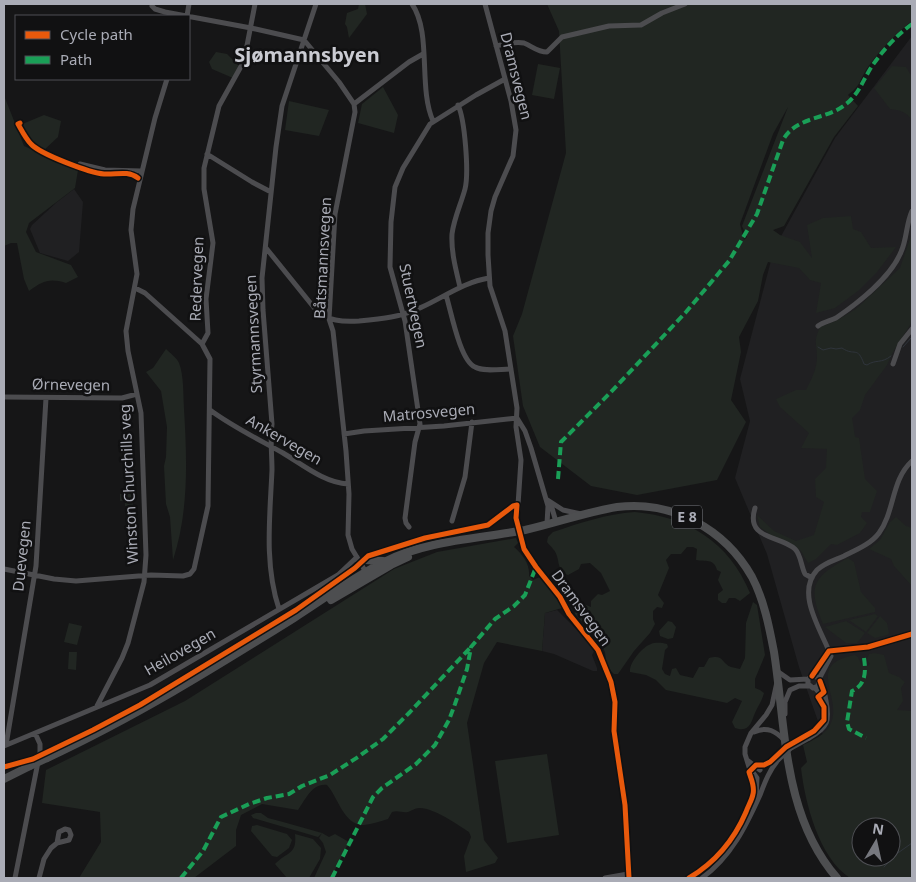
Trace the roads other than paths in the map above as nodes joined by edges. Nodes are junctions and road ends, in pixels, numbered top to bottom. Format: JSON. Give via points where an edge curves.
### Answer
{"nodes":[{"id":1,"x":255,"y":4,"type":"edge"},
{"id":2,"x":316,"y":4,"type":"edge"},
{"id":3,"x":412,"y":4,"type":"edge"},
{"id":4,"x":485,"y":4,"type":"edge"},
{"id":5,"x":685,"y":4,"type":"edge"},
{"id":6,"x":152,"y":6,"type":"dead end"},
{"id":7,"x":182,"y":15,"type":"edge"},
{"id":8,"x":190,"y":17,"type":"edge"},
{"id":9,"x":251,"y":28,"type":"junction"},
{"id":10,"x":304,"y":40,"type":"junction"},
{"id":11,"x":496,"y":46,"type":"junction"},
{"id":12,"x":423,"y":54,"type":"junction"},
{"id":13,"x":167,"y":80,"type":"edge"},
{"id":14,"x":505,"y":80,"type":"junction"},
{"id":15,"x":354,"y":104,"type":"junction"},
{"id":16,"x":458,"y":106,"type":"junction"},
{"id":17,"x":433,"y":121,"type":"junction"},
{"id":18,"x":207,"y":154,"type":"junction"},
{"id":19,"x":80,"y":164,"type":"dead end"},
{"id":20,"x":142,"y":171,"type":"junction"},
{"id":21,"x":272,"y":192,"type":"junction"},
{"id":22,"x":912,"y":211,"type":"edge"},
{"id":23,"x":266,"y":247,"type":"junction"},
{"id":24,"x":489,"y":278,"type":"junction"},
{"id":25,"x":460,"y":287,"type":"junction"},
{"id":26,"x":135,"y":288,"type":"junction"},
{"id":27,"x":446,"y":295,"type":"junction"},
{"id":28,"x":404,"y":315,"type":"junction"},
{"id":29,"x":329,"y":319,"type":"junction"},
{"id":30,"x":818,"y":326,"type":"dead end"},
{"id":31,"x":912,"y":329,"type":"edge"},
{"id":32,"x":202,"y":344,"type":"junction"},
{"id":33,"x":893,"y":364,"type":"dead end"},
{"id":34,"x":511,"y":370,"type":"junction"},
{"id":35,"x":137,"y":394,"type":"junction"},
{"id":36,"x":4,"y":397,"type":"edge"},
{"id":37,"x":46,"y":398,"type":"junction"},
{"id":38,"x":210,"y":410,"type":"junction"},
{"id":39,"x":517,"y":418,"type":"junction"},
{"id":40,"x":472,"y":422,"type":"junction"},
{"id":41,"x":419,"y":427,"type":"junction"},
{"id":42,"x":344,"y":434,"type":"junction"},
{"id":43,"x":272,"y":447,"type":"junction"},
{"id":44,"x":912,"y":461,"type":"edge"},
{"id":45,"x":348,"y":484,"type":"junction"},
{"id":46,"x":546,"y":499,"type":"junction"},
{"id":47,"x":548,"y":506,"type":"junction"},
{"id":48,"x":755,"y":508,"type":"dead end"},
{"id":49,"x":584,"y":515,"type":"junction"},
{"id":50,"x":452,"y":521,"type":"dead end"},
{"id":51,"x":556,"y":522,"type":"junction"},
{"id":52,"x":547,"y":524,"type":"junction"},
{"id":53,"x":409,"y":527,"type":"dead end"},
{"id":54,"x":437,"y":545,"type":"junction"},
{"id":55,"x":361,"y":558,"type":"junction"},
{"id":56,"x":385,"y":561,"type":"junction"},
{"id":57,"x":4,"y":569,"type":"edge"},
{"id":58,"x":368,"y":573,"type":"junction"},
{"id":59,"x":34,"y":575,"type":"junction"},
{"id":60,"x":145,"y":576,"type":"junction"},
{"id":61,"x":812,"y":578,"type":"junction"},
{"id":62,"x":279,"y":609,"type":"junction"},
{"id":63,"x":912,"y":634,"type":"edge"},
{"id":64,"x":829,"y":651,"type":"junction"},
{"id":65,"x":777,"y":674,"type":"junction"},
{"id":66,"x":810,"y":677,"type":"junction"},
{"id":67,"x":820,"y":680,"type":"junction"},
{"id":68,"x":809,"y":686,"type":"junction"},
{"id":69,"x":815,"y":688,"type":"junction"},
{"id":70,"x":826,"y":702,"type":"junction"},
{"id":71,"x":97,"y":706,"type":"junction"},
{"id":72,"x":784,"y":725,"type":"junction"},
{"id":73,"x":35,"y":732,"type":"junction"},
{"id":74,"x":751,"y":733,"type":"junction"},
{"id":75,"x":786,"y":742,"type":"junction"},
{"id":76,"x":5,"y":746,"type":"edge"},
{"id":77,"x":747,"y":760,"type":"junction"},
{"id":78,"x":777,"y":762,"type":"junction"},
{"id":79,"x":761,"y":770,"type":"junction"},
{"id":80,"x":756,"y":778,"type":"junction"},
{"id":81,"x":766,"y":778,"type":"junction"},
{"id":82,"x":4,"y":779,"type":"edge"},
{"id":83,"x":756,"y":802,"type":"junction"},
{"id":84,"x":57,"y":843,"type":"dead end"},
{"id":85,"x":629,"y":876,"type":"edge"},
{"id":86,"x":15,"y":878,"type":"edge"},
{"id":87,"x":39,"y":878,"type":"edge"},
{"id":88,"x":605,"y":878,"type":"edge"},
{"id":89,"x":702,"y":878,"type":"edge"},
{"id":90,"x":838,"y":878,"type":"edge"}],
"edges":[{"from":1,"to":9,"type":"street","name":"Redervegen"},
{"from":2,"to":10,"type":"street","name":"Styrmannsvegen"},
{"from":3,"to":12,"type":"street","via":[[420,24]]},
{"from":4,"to":11,"type":"street","name":"Dramsvegen"},
{"from":5,"to":11,"type":"street","via":[[641,25],[609,26],[562,37],[546,52],[514,42]]},
{"from":6,"to":7,"type":"street"},
{"from":8,"to":9,"type":"street"},
{"from":9,"to":10,"type":"street"},
{"from":9,"to":18,"type":"street","name":"Redervegen","via":[[244,61],[220,106]]},
{"from":10,"to":15,"type":"street"},
{"from":10,"to":21,"type":"street","name":"Styrmannsvegen","via":[[280,115]]},
{"from":11,"to":14,"type":"street","name":"Dramsvegen"},
{"from":12,"to":15,"type":"street"},
{"from":12,"to":17,"type":"street","via":[[428,105]]},
{"from":13,"to":20,"type":"street","name":"Winston Churchills veg"},
{"from":14,"to":16,"type":"street","name":"Stuertvegen"},
{"from":14,"to":24,"type":"street","name":"Dramsvegen","via":[[515,116],[516,137],[513,156],[495,197],[490,218]]},
{"from":15,"to":29,"type":"street","name":"Båtsmannsvegen","via":[[336,214]]},
{"from":16,"to":17,"type":"street","name":"Stuertvegen"},
{"from":16,"to":25,"type":"street","via":[[464,129],[466,178],[452,243]]},
{"from":17,"to":28,"type":"street","name":"Stuertvegen","via":[[402,168],[394,194],[390,267]]},
{"from":18,"to":21,"type":"street"},
{"from":18,"to":32,"type":"street","name":"Redervegen","via":[[204,182],[213,243],[206,299],[208,333]]},
{"from":19,"to":20,"type":"street","via":[[105,170]]},
{"from":20,"to":26,"type":"street","name":"Winston Churchills veg","via":[[131,224]]},
{"from":21,"to":23,"type":"street","name":"Styrmannsvegen"},
{"from":22,"to":30,"type":"street","via":[[902,249],[892,269],[845,311]]},
{"from":23,"to":29,"type":"street","via":[[311,305]]},
{"from":23,"to":43,"type":"street","name":"Styrmannsvegen","via":[[262,294]]},
{"from":24,"to":25,"type":"street"},
{"from":24,"to":34,"type":"street","name":"Dramsvegen","via":[[505,331]]},
{"from":25,"to":27,"type":"street"},
{"from":26,"to":32,"type":"street","via":[[145,293]]},
{"from":26,"to":35,"type":"street","name":"Winston Churchills veg","via":[[126,338]]},
{"from":27,"to":28,"type":"street"},
{"from":27,"to":34,"type":"street","via":[[460,347],[470,364],[478,368]]},
{"from":28,"to":29,"type":"street","via":[[350,321]]},
{"from":28,"to":41,"type":"street","name":"Stuertvegen"},
{"from":29,"to":42,"type":"street","name":"Båtsmannsvegen"},
{"from":31,"to":33,"type":"street","via":[[900,344]]},
{"from":32,"to":38,"type":"street","name":"Redervegen","via":[[211,365]]},
{"from":34,"to":39,"type":"street","name":"Dramsvegen"},
{"from":35,"to":37,"type":"street","name":"Ørnevegen","via":[[122,398]]},
{"from":35,"to":60,"type":"street","name":"Winston Churchills veg","via":[[141,419]]},
{"from":36,"to":37,"type":"street","name":"Ørnevegen"},
{"from":37,"to":59,"type":"street","name":"Duevegen"},
{"from":38,"to":43,"type":"street","name":"Ankervegen"},
{"from":38,"to":60,"type":"street","name":"Redervegen","via":[[208,506],[194,569],[182,576]]},
{"from":39,"to":40,"type":"street","name":"Matrosvegen"},
{"from":39,"to":46,"type":"street","name":"Dramsvegen","via":[[531,448]]},
{"from":39,"to":85,"type":"street","name":"Dramsvegen","bridge":true,"via":[[521,460],[517,520],[524,549],[598,650],[607,669],[626,805]]},
{"from":40,"to":41,"type":"street","name":"Matrosvegen"},
{"from":40,"to":50,"type":"street","via":[[465,477]]},
{"from":41,"to":42,"type":"street","name":"Matrosvegen"},
{"from":41,"to":53,"type":"street","name":"Stuertvegen","via":[[405,518]]},
{"from":42,"to":45,"type":"street","name":"Båtsmannsvegen"},
{"from":43,"to":45,"type":"street","name":"Ankervegen","via":[[330,480]]},
{"from":43,"to":62,"type":"street","name":"Styrmannsvegen","via":[[268,531]]},
{"from":44,"to":61,"type":"street","via":[[899,478],[886,521],[877,535],[860,548],[821,567]]},
{"from":45,"to":55,"type":"street","name":"Båtsmannsvegen","via":[[348,535],[352,549]]},
{"from":46,"to":47,"type":"street","name":"Dramsvegen"},
{"from":46,"to":49,"type":"street","via":[[563,510]]},
{"from":47,"to":51,"type":"street","name":"Dramsvegen","via":[[552,508]]},
{"from":47,"to":52,"type":"street","name":"Dramsvegen"},
{"from":48,"to":61,"type":"street","via":[[754,519],[759,531],[793,547],[805,574]]},
{"from":49,"to":51,"type":"highway","number":"E 8"},
{"from":49,"to":65,"type":"highway","number":"E 8","via":[[615,508],[646,507],[676,512],[714,532],[744,563],[759,590]]},
{"from":51,"to":52,"type":"highway","number":"E 8"},
{"from":52,"to":54,"type":"highway","number":"E 8"},
{"from":54,"to":56,"type":"highway","number":"E 8"},
{"from":54,"to":58,"type":"highway","number":"E 8"},
{"from":55,"to":56,"type":"highway","number":"E 8"},
{"from":55,"to":58,"type":"street","name":"Båtsmannsvegen"},
{"from":55,"to":62,"type":"street","name":"Heilovegen"},
{"from":56,"to":58,"type":"highway","number":"E 8"},
{"from":57,"to":59,"type":"street","name":"Redervegen"},
{"from":58,"to":82,"type":"highway","number":"E 8","bridge":true,"via":[[145,708]]},
{"from":59,"to":60,"type":"street","name":"Redervegen","via":[[76,581]]},
{"from":59,"to":76,"type":"street","name":"Duevegen"},
{"from":60,"to":71,"type":"street","name":"Winston Churchills veg","via":[[125,651]]},
{"from":61,"to":64,"type":"street","via":[[808,600]]},
{"from":62,"to":71,"type":"street","name":"Heilovegen","via":[[158,680]]},
{"from":63,"to":64,"type":"street","via":[[868,647]]},
{"from":64,"to":66,"type":"street"},
{"from":64,"to":67,"type":"street","via":[[830,658]]},
{"from":65,"to":66,"type":"street","via":[[790,680]]},
{"from":65,"to":72,"type":"highway","number":"E 8"},
{"from":65,"to":74,"type":"street","via":[[772,705]]},
{"from":66,"to":67,"type":"street"},
{"from":66,"to":68,"type":"street"},
{"from":67,"to":69,"type":"street"},
{"from":67,"to":70,"type":"street"},
{"from":68,"to":69,"type":"street"},
{"from":68,"to":72,"type":"street","via":[[797,686],[788,692]]},
{"from":69,"to":70,"type":"street"},
{"from":70,"to":78,"type":"street","bridge":true,"via":[[829,713],[824,728],[791,748]]},
{"from":71,"to":73,"type":"street","name":"Heilovegen"},
{"from":72,"to":75,"type":"highway","number":"E 8"},
{"from":73,"to":76,"type":"street","name":"Heilovegen"},
{"from":73,"to":86,"type":"street","via":[[40,752]]},
{"from":74,"to":75,"type":"street","via":[[770,729]]},
{"from":74,"to":77,"type":"street","via":[[745,747]]},
{"from":75,"to":90,"type":"highway","number":"E 8","via":[[796,800],[804,825],[816,849]]},
{"from":77,"to":79,"type":"street"},
{"from":77,"to":80,"type":"street"},
{"from":78,"to":79,"type":"street"},
{"from":78,"to":81,"type":"street"},
{"from":79,"to":80,"type":"street"},
{"from":79,"to":81,"type":"street","via":[[766,773]]},
{"from":80,"to":81,"type":"street","via":[[762,781]]},
{"from":80,"to":83,"type":"street"},
{"from":81,"to":83,"type":"street"},
{"from":83,"to":89,"type":"street","via":[[735,844]]},
{"from":84,"to":87,"type":"street","via":[[44,858]]},
{"from":85,"to":88,"type":"street"}]}
